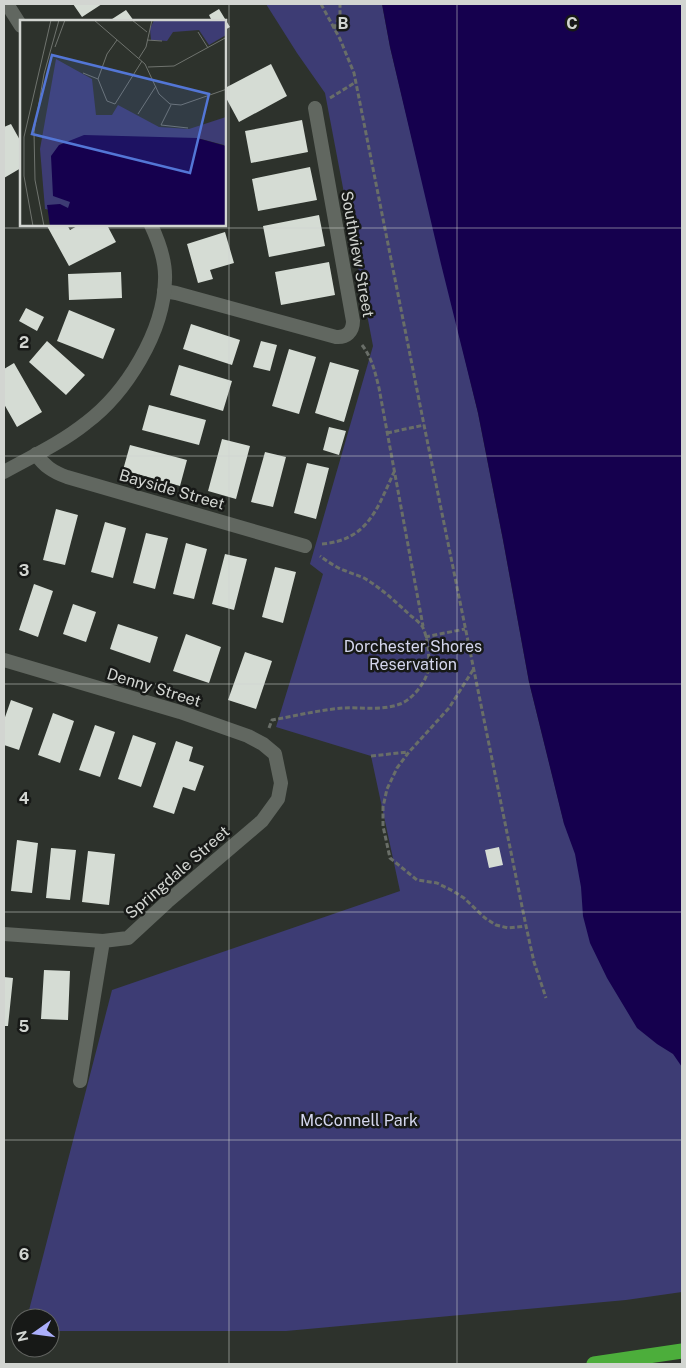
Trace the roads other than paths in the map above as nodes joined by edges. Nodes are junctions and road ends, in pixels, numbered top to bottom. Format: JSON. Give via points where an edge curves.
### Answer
{"nodes":[{"id":1,"x":6,"y":4,"type":"edge"},
{"id":2,"x":20,"y":25,"type":"edge"},
{"id":3,"x":315,"y":108,"type":"road end"},
{"id":4,"x":151,"y":226,"type":"edge"},
{"id":5,"x":164,"y":292,"type":"junction"},
{"id":6,"x":36,"y":454,"type":"junction"},
{"id":7,"x":4,"y":472,"type":"edge"},
{"id":8,"x":304,"y":546,"type":"road end"},
{"id":9,"x":4,"y":660,"type":"edge"},
{"id":10,"x":278,"y":768,"type":"joint"},
{"id":11,"x":4,"y":934,"type":"edge"},
{"id":12,"x":103,"y":940,"type":"junction"},
{"id":13,"x":80,"y":1081,"type":"dead end"},
{"id":14,"x":682,"y":1351,"type":"edge"},
{"id":15,"x":594,"y":1364,"type":"edge"}],
"edges":[{"from":1,"to":2,"type":"street"},
{"from":3,"to":5,"type":"street","name":"Southview Street","via":[[353,321],[350,333],[336,337]]},
{"from":4,"to":5,"type":"street","via":[[163,261]]},
{"from":5,"to":6,"type":"street","via":[[158,318],[142,355],[112,399],[73,433]]},
{"from":6,"to":7,"type":"street"},
{"from":6,"to":8,"type":"street","name":"Bayside Street","via":[[49,469],[66,477]]},
{"from":9,"to":10,"type":"street","name":"Denny Street","via":[[248,736],[275,754]]},
{"from":10,"to":12,"type":"street","name":"Springdale Street","via":[[281,783],[278,799],[262,821],[128,938]]},
{"from":11,"to":12,"type":"street","name":"Springdale Street"},
{"from":12,"to":13,"type":"street"},
{"from":14,"to":15,"type":"highway"}]}
